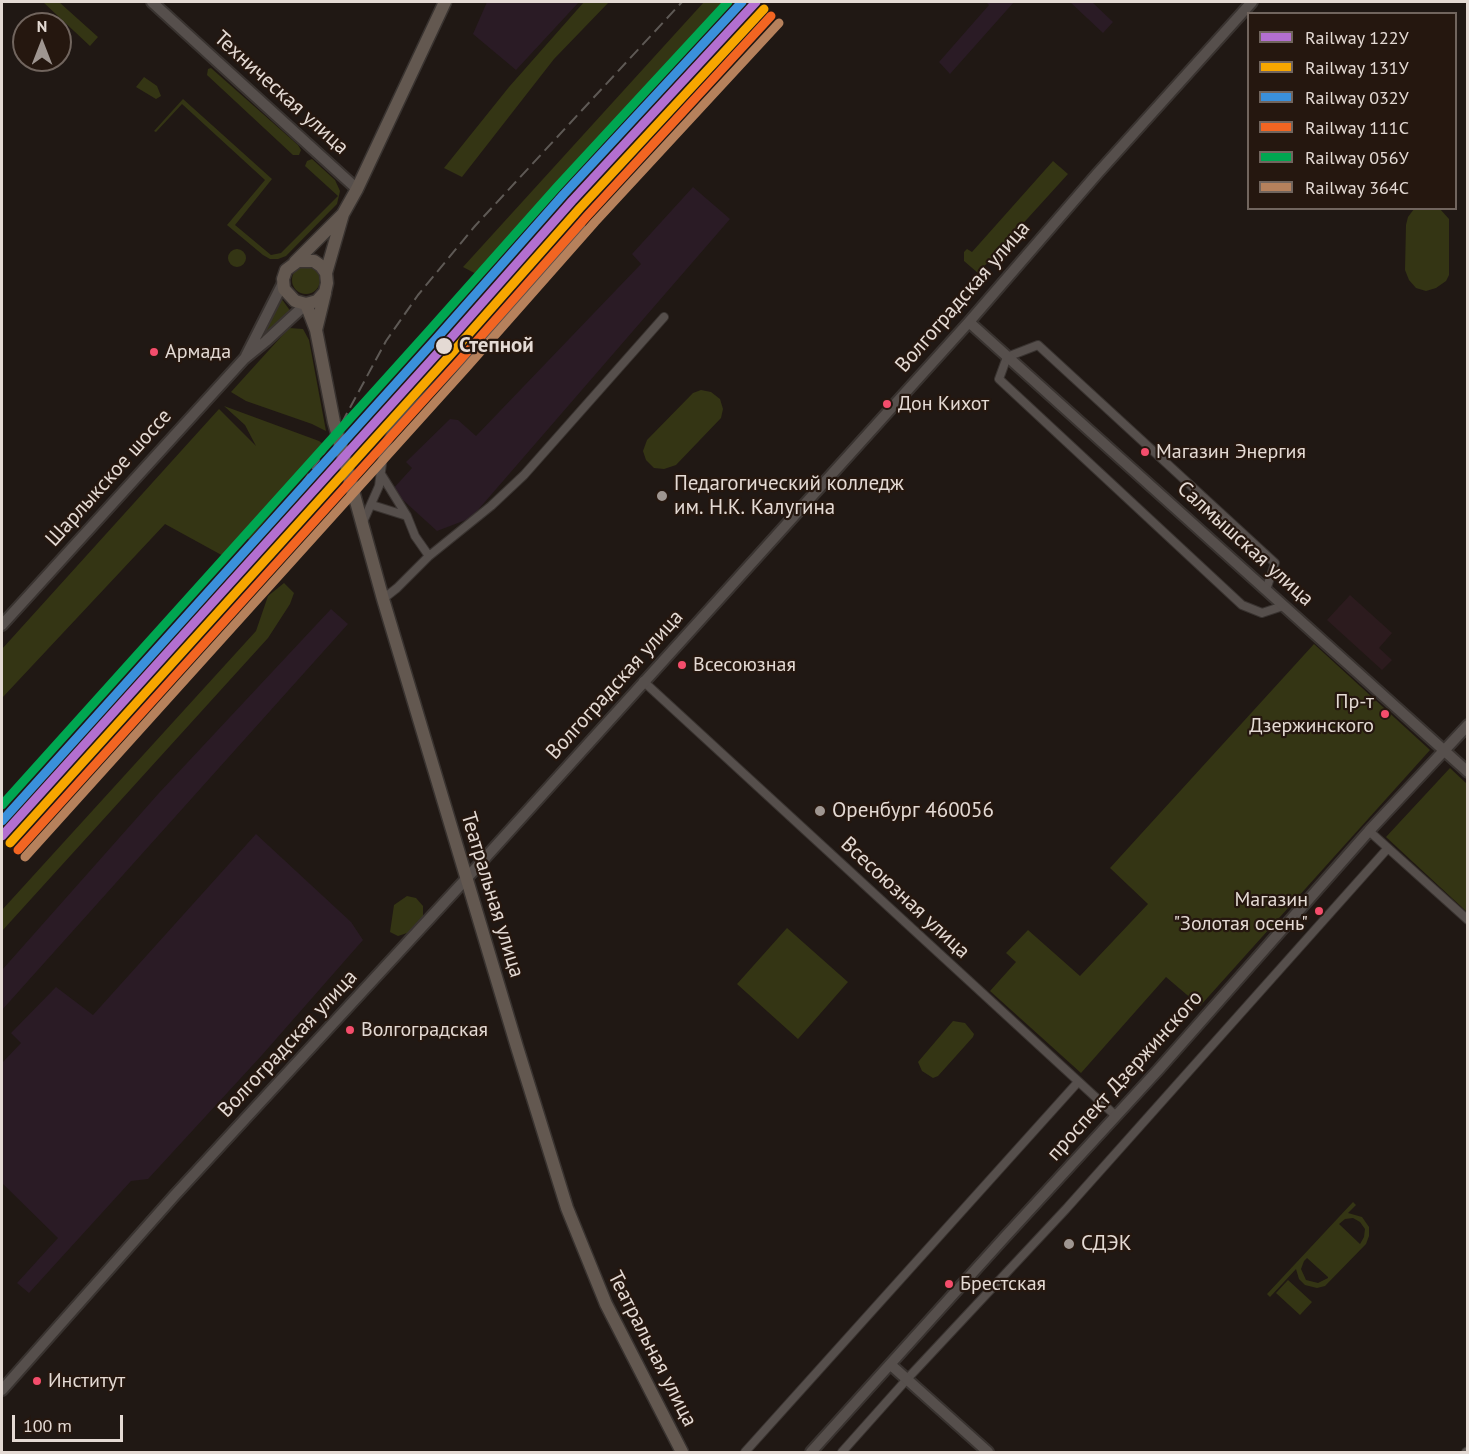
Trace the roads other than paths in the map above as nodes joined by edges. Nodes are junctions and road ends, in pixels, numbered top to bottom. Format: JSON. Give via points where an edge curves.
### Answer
{"nodes":[{"id":1,"x":152,"y":2,"type":"edge"},
{"id":2,"x":445,"y":2,"type":"edge"},
{"id":3,"x":1252,"y":2,"type":"edge"},
{"id":4,"x":357,"y":189,"type":"junction"},
{"id":5,"x":343,"y":214,"type":"junction"},
{"id":6,"x":581,"y":227,"type":"dead end"},
{"id":7,"x":294,"y":262,"type":"junction"},
{"id":8,"x":326,"y":273,"type":"junction"},
{"id":9,"x":283,"y":283,"type":"junction"},
{"id":10,"x":325,"y":292,"type":"junction"},
{"id":11,"x":306,"y":304,"type":"junction"},
{"id":12,"x":664,"y":317,"type":"dead end"},
{"id":13,"x":969,"y":322,"type":"junction"},
{"id":14,"x":316,"y":330,"type":"junction"},
{"id":15,"x":1007,"y":357,"type":"junction"},
{"id":16,"x":244,"y":358,"type":"junction"},
{"id":17,"x":381,"y":474,"type":"junction"},
{"id":18,"x":372,"y":505,"type":"junction"},
{"id":19,"x":407,"y":516,"type":"junction"},
{"id":20,"x":363,"y":522,"type":"junction"},
{"id":21,"x":429,"y":556,"type":"junction"},
{"id":22,"x":1266,"y":590,"type":"junction"},
{"id":23,"x":383,"y":599,"type":"junction"},
{"id":24,"x":1283,"y":606,"type":"junction"},
{"id":25,"x":2,"y":625,"type":"edge"},
{"id":26,"x":643,"y":681,"type":"junction"},
{"id":27,"x":1467,"y":725,"type":"edge"},
{"id":28,"x":1443,"y":751,"type":"junction"},
{"id":29,"x":1467,"y":772,"type":"edge"},
{"id":30,"x":1369,"y":831,"type":"junction"},
{"id":31,"x":1388,"y":848,"type":"junction"},
{"id":32,"x":466,"y":879,"type":"junction"},
{"id":33,"x":1467,"y":920,"type":"edge"},
{"id":34,"x":1078,"y":1082,"type":"junction"},
{"id":35,"x":1116,"y":1116,"type":"junction"},
{"id":36,"x":891,"y":1365,"type":"junction"},
{"id":37,"x":908,"y":1378,"type":"junction"},
{"id":38,"x":2,"y":1390,"type":"edge"},
{"id":39,"x":682,"y":1452,"type":"edge"},
{"id":40,"x":745,"y":1452,"type":"edge"},
{"id":41,"x":811,"y":1452,"type":"edge"},
{"id":42,"x":842,"y":1452,"type":"edge"},
{"id":43,"x":988,"y":1452,"type":"edge"}],
"edges":[{"from":1,"to":4,"type":"main road","name":"Техническая улица"},
{"from":2,"to":4,"type":"main road"},
{"from":3,"to":13,"type":"main road","name":"Волгоградская улица"},
{"from":4,"to":5,"type":"main road"},
{"from":5,"to":7,"type":"main road"},
{"from":5,"to":8,"type":"main road"},
{"from":6,"to":17,"type":"street","via":[[486,336],[393,429],[384,449]]},
{"from":7,"to":8,"type":"main road","via":[[314,261]]},
{"from":7,"to":9,"type":"main road","via":[[286,270]]},
{"from":8,"to":10,"type":"main road"},
{"from":9,"to":11,"type":"main road","via":[[290,298]]},
{"from":9,"to":16,"type":"main road","name":"Шарлыкское шоссе"},
{"from":10,"to":11,"type":"main road","via":[[317,301]]},
{"from":10,"to":14,"type":"main road","name":"Театральная улица"},
{"from":11,"to":14,"type":"main road","name":"Театральная улица"},
{"from":11,"to":16,"type":"main road","name":"Шарлыкское шоссе"},
{"from":12,"to":21,"type":"street","via":[[524,475]]},
{"from":13,"to":15,"type":"main road","name":"Салмышская улица"},
{"from":13,"to":26,"type":"main road","name":"Волгоградская улица"},
{"from":14,"to":20,"type":"main road","name":"Театральная улица","via":[[334,422]]},
{"from":15,"to":22,"type":"main road","name":"Салмышская улица"},
{"from":15,"to":22,"type":"street","via":[[1038,345],[1275,562]]},
{"from":15,"to":24,"type":"street","via":[[999,379],[1242,605],[1262,613]]},
{"from":16,"to":25,"type":"main road","name":"Шарлыкское шоссе"},
{"from":17,"to":18,"type":"street"},
{"from":17,"to":19,"type":"street"},
{"from":18,"to":19,"type":"street"},
{"from":18,"to":20,"type":"street"},
{"from":19,"to":21,"type":"street"},
{"from":20,"to":23,"type":"main road","name":"Театральная улица"},
{"from":21,"to":23,"type":"street"},
{"from":22,"to":24,"type":"main road","name":"Салмышская улица"},
{"from":23,"to":32,"type":"main road","name":"Театральная улица"},
{"from":24,"to":28,"type":"main road","name":"Салмышская улица"},
{"from":26,"to":32,"type":"main road","name":"Волгоградская улица"},
{"from":26,"to":34,"type":"street","name":"Всесоюзная улица"},
{"from":27,"to":28,"type":"main road","name":"проспект Дзержинского"},
{"from":28,"to":29,"type":"main road","name":"Салмышская улица"},
{"from":28,"to":30,"type":"main road","name":"проспект Дзержинского"},
{"from":30,"to":31,"type":"street"},
{"from":30,"to":35,"type":"main road","name":"проспект Дзержинского"},
{"from":31,"to":33,"type":"street"},
{"from":31,"to":37,"type":"street","via":[[1058,1217]]},
{"from":32,"to":38,"type":"main road","name":"Волгоградская улица"},
{"from":32,"to":39,"type":"main road","name":"Театральная улица","via":[[585,1256]]},
{"from":34,"to":35,"type":"street","name":"Всесоюзная улица"},
{"from":34,"to":40,"type":"street"},
{"from":35,"to":36,"type":"main road","name":"проспект Дзержинского"},
{"from":36,"to":37,"type":"main road"},
{"from":36,"to":41,"type":"main road","name":"проспект Дзержинского"},
{"from":37,"to":42,"type":"street"},
{"from":37,"to":43,"type":"main road"}]}
